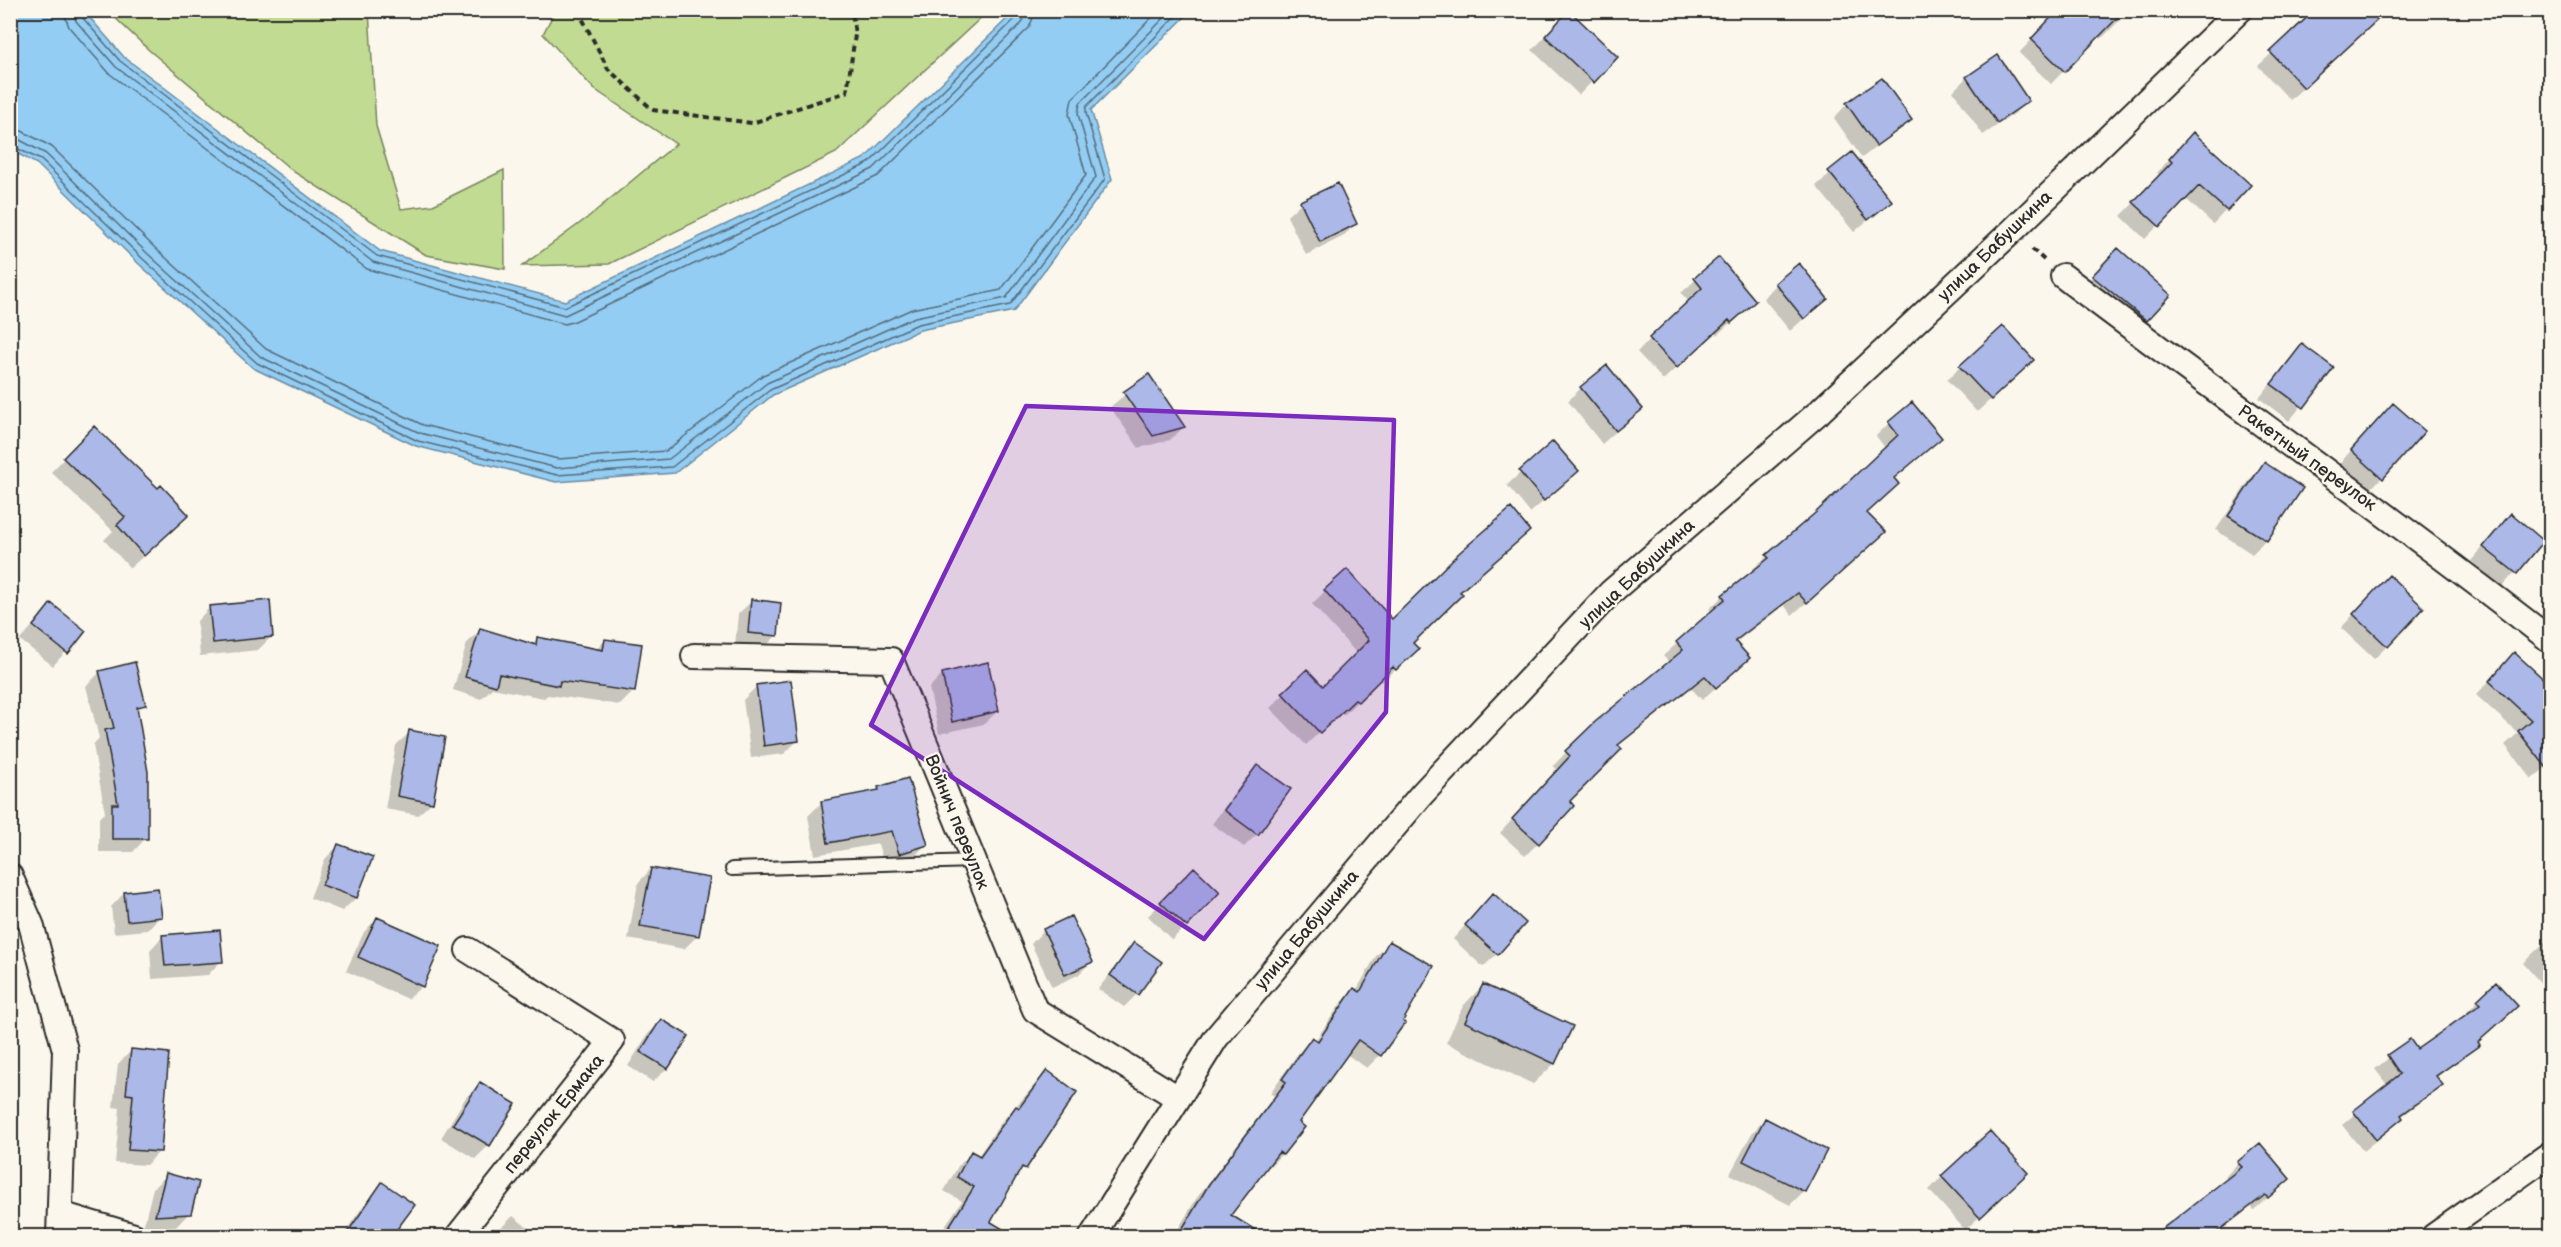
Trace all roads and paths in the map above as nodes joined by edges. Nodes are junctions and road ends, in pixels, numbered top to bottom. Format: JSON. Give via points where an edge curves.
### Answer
{"nodes":[{"id":1,"x":578,"y":10,"type":"edge"},
{"id":2,"x":852,"y":10,"type":"edge"},
{"id":3,"x":2240,"y":10,"type":"edge"},
{"id":4,"x":2011,"y":232,"type":"junction"},
{"id":5,"x":2063,"y":276,"type":"joint"},
{"id":6,"x":2550,"y":640,"type":"edge"},
{"id":7,"x":694,"y":656,"type":"dead end"},
{"id":8,"x":973,"y":861,"type":"junction"},
{"id":9,"x":732,"y":869,"type":"dead end"},
{"id":10,"x":10,"y":876,"type":"edge"},
{"id":11,"x":21,"y":926,"type":"edge"},
{"id":12,"x":468,"y":950,"type":"dead end"},
{"id":13,"x":1178,"y":1098,"type":"junction"},
{"id":14,"x":2550,"y":1154,"type":"edge"},
{"id":15,"x":59,"y":1225,"type":"edge"},
{"id":16,"x":134,"y":1236,"type":"edge"},
{"id":17,"x":458,"y":1236,"type":"edge"},
{"id":18,"x":1092,"y":1236,"type":"edge"},
{"id":19,"x":2434,"y":1236,"type":"edge"}],
"edges":[{"from":1,"to":2,"type":"path","via":[[608,69],[653,110],[752,123],[847,92],[855,35]]},
{"from":3,"to":4,"type":"street","name":"улица Бабушкина"},
{"from":4,"to":5,"type":"path"},
{"from":4,"to":13,"type":"street","name":"улица Бабушкина","via":[[1819,412],[1611,592],[1422,794],[1216,1038]]},
{"from":5,"to":6,"type":"street","name":"Ракетный переулок","via":[[2450,561]]},
{"from":7,"to":8,"type":"street","name":"Войнич переулок","via":[[891,660]]},
{"from":8,"to":9,"type":"lane"},
{"from":8,"to":13,"type":"street","name":"Войнич переулок","via":[[1035,1010]]},
{"from":10,"to":11,"type":"street"},
{"from":11,"to":15,"type":"street","via":[[65,1050]]},
{"from":12,"to":17,"type":"street","name":"переулок Ермака","via":[[612,1041]]},
{"from":13,"to":18,"type":"street","name":"улица Бабушкина"},
{"from":14,"to":19,"type":"street"},
{"from":15,"to":16,"type":"street"}]}
